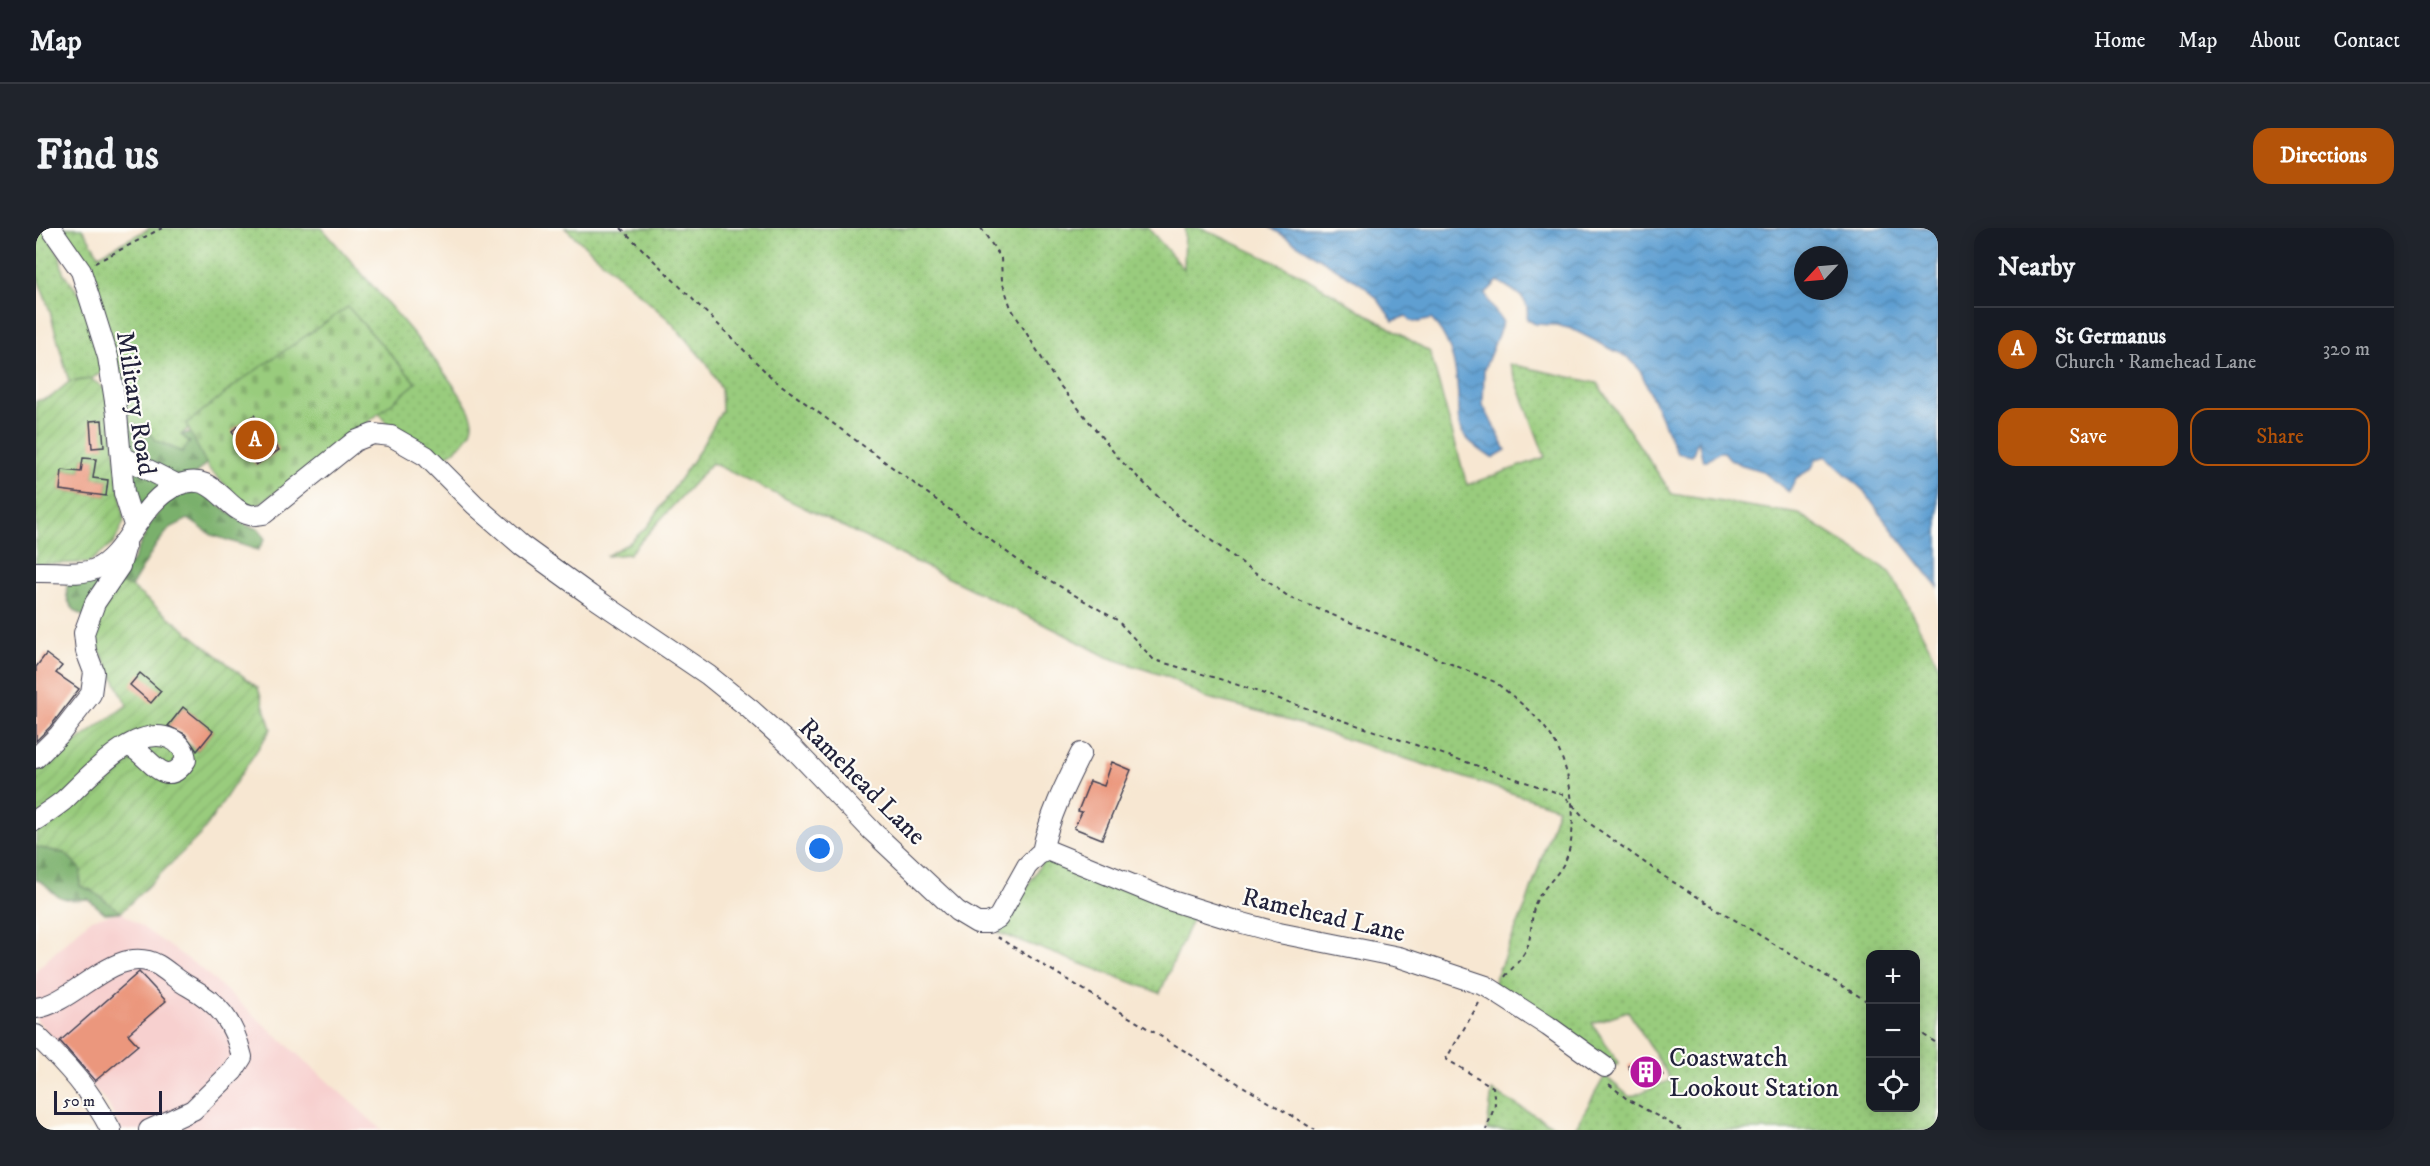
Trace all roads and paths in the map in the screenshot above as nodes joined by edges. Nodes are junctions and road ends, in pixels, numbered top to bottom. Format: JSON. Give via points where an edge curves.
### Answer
{"nodes":[{"id":1,"x":51,"y":228,"type":"edge"},
{"id":2,"x":162,"y":228,"type":"edge"},
{"id":3,"x":621,"y":228,"type":"edge"},
{"id":4,"x":981,"y":228,"type":"edge"},
{"id":5,"x":81,"y":271,"type":"junction"},
{"id":6,"x":121,"y":456,"type":"junction"},
{"id":7,"x":178,"y":485,"type":"junction"},
{"id":8,"x":131,"y":529,"type":"junction"},
{"id":9,"x":36,"y":572,"type":"edge"},
{"id":10,"x":129,"y":746,"type":"dead end"},
{"id":11,"x":1081,"y":753,"type":"dead end"},
{"id":12,"x":36,"y":758,"type":"edge"},
{"id":13,"x":1572,"y":805,"type":"junction"},
{"id":14,"x":36,"y":820,"type":"edge"},
{"id":15,"x":1042,"y":852,"type":"junction"},
{"id":16,"x":988,"y":923,"type":"junction"},
{"id":17,"x":1491,"y":989,"type":"junction"},
{"id":18,"x":1866,"y":1001,"type":"edge"},
{"id":19,"x":36,"y":1008,"type":"edge"},
{"id":20,"x":1920,"y":1033,"type":"edge"},
{"id":21,"x":36,"y":1035,"type":"edge"},
{"id":22,"x":1938,"y":1044,"type":"edge"},
{"id":23,"x":1605,"y":1067,"type":"joint"},
{"id":24,"x":111,"y":1130,"type":"edge"},
{"id":25,"x":149,"y":1130,"type":"edge"},
{"id":26,"x":1315,"y":1130,"type":"edge"},
{"id":27,"x":1486,"y":1130,"type":"edge"},
{"id":28,"x":1682,"y":1130,"type":"edge"}],
"edges":[{"from":1,"to":5,"type":"street","name":"Military Road"},
{"from":2,"to":5,"type":"path"},
{"from":3,"to":13,"type":"path","via":[[773,379],[1027,567],[1117,620],[1154,660],[1564,795]]},
{"from":4,"to":13,"type":"path","via":[[1001,258],[1002,281],[1011,308],[1032,344],[1054,378],[1128,468],[1193,529],[1289,597],[1495,682],[1518,700],[1551,736],[1566,768]]},
{"from":5,"to":6,"type":"street","name":"Military Road","via":[[108,357]]},
{"from":6,"to":7,"type":"street"},
{"from":6,"to":8,"type":"street","name":"Military Road"},
{"from":7,"to":8,"type":"street","via":[[152,503]]},
{"from":7,"to":16,"type":"street","name":"Ramehead Lane","via":[[191,481],[208,484],[242,512],[252,516],[264,514],[355,441],[373,434],[391,436],[426,456],[521,544],[717,682],[793,748],[872,831],[957,911],[977,924]]},
{"from":8,"to":9,"type":"street","via":[[111,558],[93,570]]},
{"from":8,"to":12,"type":"street","via":[[120,566],[95,603],[84,633],[94,672],[91,694]]},
{"from":10,"to":14,"type":"street","via":[[101,762],[63,801]]},
{"from":11,"to":15,"type":"street","via":[[1060,794]]},
{"from":13,"to":17,"type":"path","via":[[1566,860],[1536,902],[1528,946]]},
{"from":13,"to":18,"type":"path","via":[[1589,824],[1665,877]]},
{"from":15,"to":16,"type":"street","via":[[1027,866],[998,918]]},
{"from":15,"to":17,"type":"street","name":"Ramehead Lane","via":[[1047,850],[1172,901],[1239,922],[1399,957]]},
{"from":16,"to":26,"type":"path","via":[[987,931]]},
{"from":17,"to":23,"type":"street","name":"Ramehead Lane"},
{"from":17,"to":27,"type":"path","via":[[1446,1059],[1493,1087],[1496,1105]]},
{"from":19,"to":25,"type":"street","via":[[58,1000],[121,963],[136,959],[157,964],[219,1007],[239,1043],[242,1057],[194,1110]]},
{"from":20,"to":22,"type":"path"},
{"from":21,"to":24,"type":"street","via":[[95,1099]]},
{"from":23,"to":28,"type":"path","via":[[1599,1076],[1627,1100]]}]}
